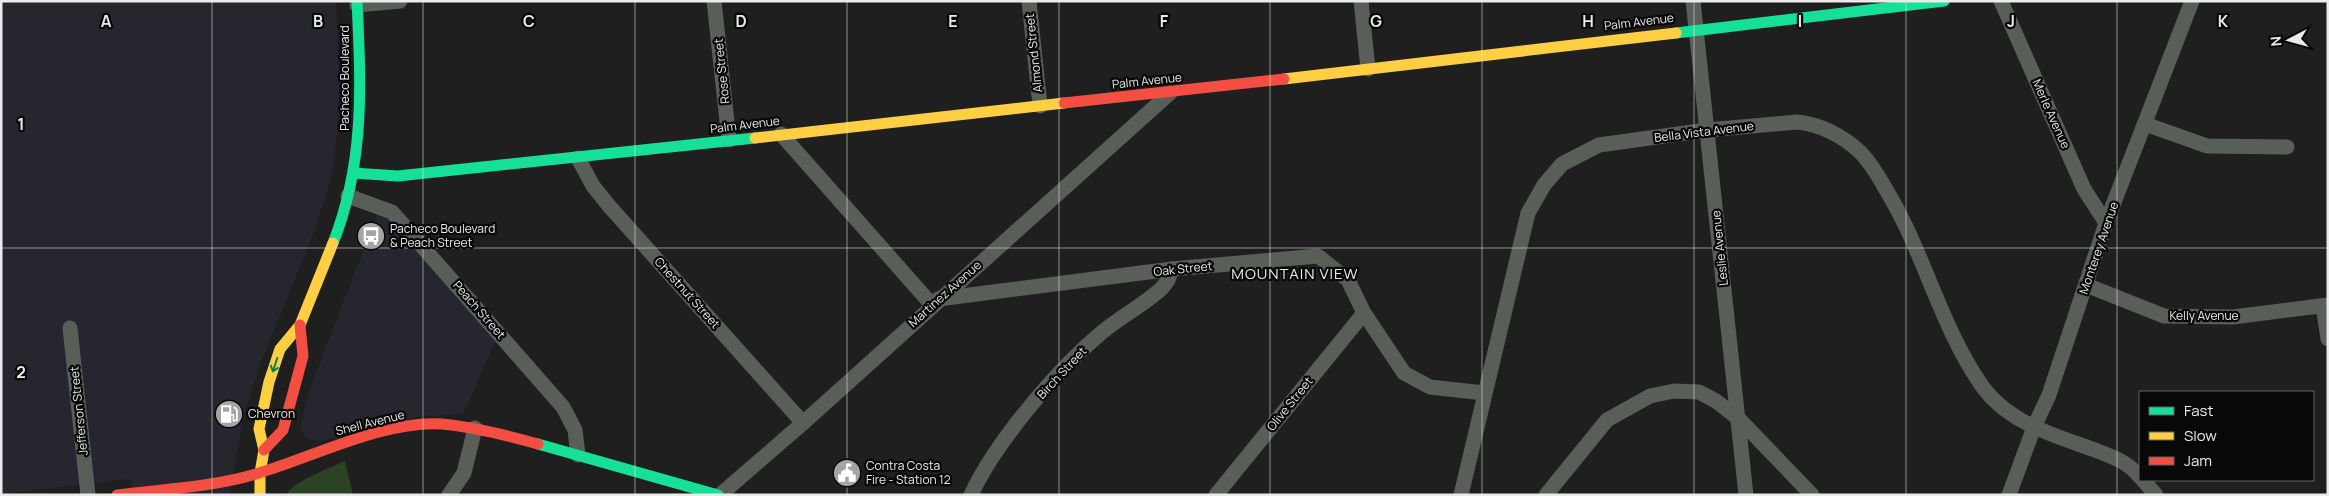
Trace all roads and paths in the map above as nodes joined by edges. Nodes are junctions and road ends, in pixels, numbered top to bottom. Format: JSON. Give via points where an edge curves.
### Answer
{"nodes":[{"id":1,"x":400,"y":1,"type":"edge"},
{"id":2,"x":714,"y":1,"type":"edge"},
{"id":3,"x":1029,"y":1,"type":"edge"},
{"id":4,"x":1361,"y":1,"type":"edge"},
{"id":5,"x":1694,"y":1,"type":"edge"},
{"id":6,"x":1944,"y":1,"type":"edge"},
{"id":7,"x":2001,"y":1,"type":"edge"},
{"id":8,"x":2192,"y":1,"type":"edge"},
{"id":9,"x":357,"y":3,"type":"edge"},
{"id":10,"x":1698,"y":29,"type":"junction"},
{"id":11,"x":1368,"y":69,"type":"junction"},
{"id":12,"x":1170,"y":93,"type":"junction"},
{"id":13,"x":1040,"y":106,"type":"junction"},
{"id":14,"x":2145,"y":124,"type":"junction"},
{"id":15,"x":1707,"y":130,"type":"junction"},
{"id":16,"x":782,"y":134,"type":"junction"},
{"id":17,"x":729,"y":140,"type":"junction"},
{"id":18,"x":2288,"y":147,"type":"dead end"},
{"id":19,"x":578,"y":158,"type":"junction"},
{"id":20,"x":353,"y":173,"type":"junction"},
{"id":21,"x":348,"y":196,"type":"junction"},
{"id":22,"x":2106,"y":222,"type":"junction"},
{"id":23,"x":1172,"y":269,"type":"junction"},
{"id":24,"x":2086,"y":285,"type":"junction"},
{"id":25,"x":935,"y":302,"type":"junction"},
{"id":26,"x":2325,"y":306,"type":"edge"},
{"id":27,"x":1364,"y":313,"type":"junction"},
{"id":28,"x":300,"y":325,"type":"junction"},
{"id":29,"x":70,"y":328,"type":"dead end"},
{"id":30,"x":2328,"y":339,"type":"edge"},
{"id":31,"x":1484,"y":392,"type":"junction"},
{"id":32,"x":1739,"y":419,"type":"junction"},
{"id":33,"x":803,"y":422,"type":"junction"},
{"id":34,"x":2034,"y":427,"type":"junction"},
{"id":35,"x":475,"y":428,"type":"junction"},
{"id":36,"x":264,"y":450,"type":"junction"},
{"id":37,"x":578,"y":455,"type":"junction"},
{"id":38,"x":260,"y":473,"type":"junction"},
{"id":39,"x":2139,"y":476,"type":"edge"},
{"id":40,"x":2144,"y":481,"type":"edge"},
{"id":41,"x":88,"y":495,"type":"edge"},
{"id":42,"x":117,"y":495,"type":"edge"},
{"id":43,"x":260,"y":495,"type":"edge"},
{"id":44,"x":448,"y":495,"type":"edge"},
{"id":45,"x":719,"y":495,"type":"edge"},
{"id":46,"x":970,"y":495,"type":"edge"},
{"id":47,"x":1216,"y":495,"type":"edge"},
{"id":48,"x":1461,"y":495,"type":"edge"},
{"id":49,"x":1546,"y":495,"type":"edge"},
{"id":50,"x":1746,"y":495,"type":"edge"},
{"id":51,"x":1812,"y":495,"type":"edge"},
{"id":52,"x":2009,"y":495,"type":"edge"},
{"id":53,"x":2156,"y":495,"type":"edge"}],
"edges":[{"from":1,"to":9,"type":"street"},
{"from":2,"to":17,"type":"street","name":"Rose Street"},
{"from":3,"to":13,"type":"street","name":"Almond Street"},
{"from":4,"to":11,"type":"street"},
{"from":5,"to":10,"type":"street","name":"Leslie Avenue"},
{"from":6,"to":10,"type":"street","name":"Palm Avenue"},
{"from":7,"to":22,"type":"street","name":"Merle Avenue","via":[[2084,189]]},
{"from":8,"to":14,"type":"street","name":"Monterey Avenue"},
{"from":9,"to":20,"type":"street","name":"Pacheco Boulevard","via":[[361,93]]},
{"from":10,"to":11,"type":"street","name":"Palm Avenue"},
{"from":10,"to":15,"type":"street","name":"Leslie Avenue"},
{"from":11,"to":12,"type":"street","name":"Palm Avenue"},
{"from":12,"to":13,"type":"street","name":"Palm Avenue"},
{"from":12,"to":25,"type":"street","name":"Martinez Avenue"},
{"from":13,"to":16,"type":"street","name":"Palm Avenue"},
{"from":14,"to":18,"type":"street","via":[[2207,146]]},
{"from":14,"to":22,"type":"street","name":"Monterey Avenue"},
{"from":15,"to":31,"type":"street","name":"Bella Vista Avenue","via":[[1599,145],[1562,164],[1544,184],[1528,212]]},
{"from":15,"to":32,"type":"street","name":"Leslie Avenue"},
{"from":15,"to":34,"type":"street","name":"Bella Vista Avenue","via":[[1811,123],[1845,140],[1861,153],[1906,223],[1953,335],[1981,385],[2009,414]]},
{"from":16,"to":17,"type":"street","name":"Palm Avenue"},
{"from":16,"to":25,"type":"street"},
{"from":17,"to":19,"type":"street","name":"Palm Avenue"},
{"from":19,"to":20,"type":"street","name":"Palm Avenue","via":[[398,176]]},
{"from":19,"to":33,"type":"street","name":"Chestnut Street","via":[[593,186],[610,207]]},
{"from":20,"to":21,"type":"street","name":"Pacheco Boulevard"},
{"from":21,"to":28,"type":"street","name":"Pacheco Boulevard","via":[[336,237]]},
{"from":21,"to":37,"type":"street","name":"Peach Street","via":[[392,212],[563,407],[575,430]]},
{"from":22,"to":24,"type":"street","name":"Monterey Avenue"},
{"from":23,"to":25,"type":"street","name":"Oak Street"},
{"from":23,"to":27,"type":"street","name":"Oak Street","via":[[1318,256],[1348,280]]},
{"from":23,"to":46,"type":"street","name":"Birch Street","via":[[1162,288],[1100,333],[1054,379],[996,451]]},
{"from":24,"to":26,"type":"street","name":"Kelly Avenue","via":[[2164,316],[2233,317]]},
{"from":24,"to":34,"type":"street","name":"Monterey Avenue","via":[[2049,395]]},
{"from":25,"to":33,"type":"street","name":"Martinez Avenue"},
{"from":26,"to":30,"type":"street"},
{"from":27,"to":31,"type":"street","name":"Oak Street","via":[[1404,373],[1430,387]]},
{"from":27,"to":47,"type":"street","name":"Olive Street"},
{"from":28,"to":36,"type":"street","name":"Pacheco Boulevard","via":[[303,356],[283,430]]},
{"from":28,"to":36,"type":"street","name":"Pacheco Boulevard","one_way":true,"via":[[280,349],[269,382],[259,429]]},
{"from":29,"to":41,"type":"street","name":"Jefferson Street"},
{"from":31,"to":48,"type":"street","name":"Bella Vista Avenue"},
{"from":32,"to":49,"type":"street","via":[[1716,400],[1699,392],[1674,391],[1650,396],[1607,420]]},
{"from":32,"to":50,"type":"street","name":"Leslie Avenue"},
{"from":32,"to":51,"type":"street"},
{"from":33,"to":45,"type":"street","name":"Martinez Avenue"},
{"from":34,"to":39,"type":"street","name":"Bella Vista Avenue","via":[[2119,459]]},
{"from":34,"to":52,"type":"street","name":"Monterey Avenue"},
{"from":35,"to":37,"type":"street","name":"Shell Avenue"},
{"from":35,"to":38,"type":"street","name":"Shell Avenue","via":[[440,424],[389,430]]},
{"from":35,"to":44,"type":"street","via":[[464,473]]},
{"from":36,"to":38,"type":"street","name":"Pacheco Boulevard"},
{"from":37,"to":45,"type":"street","name":"Shell Avenue"},
{"from":38,"to":42,"type":"street","name":"Shell Avenue","via":[[224,482]]},
{"from":38,"to":43,"type":"street","name":"Pacheco Boulevard"},
{"from":40,"to":53,"type":"street"}]}
